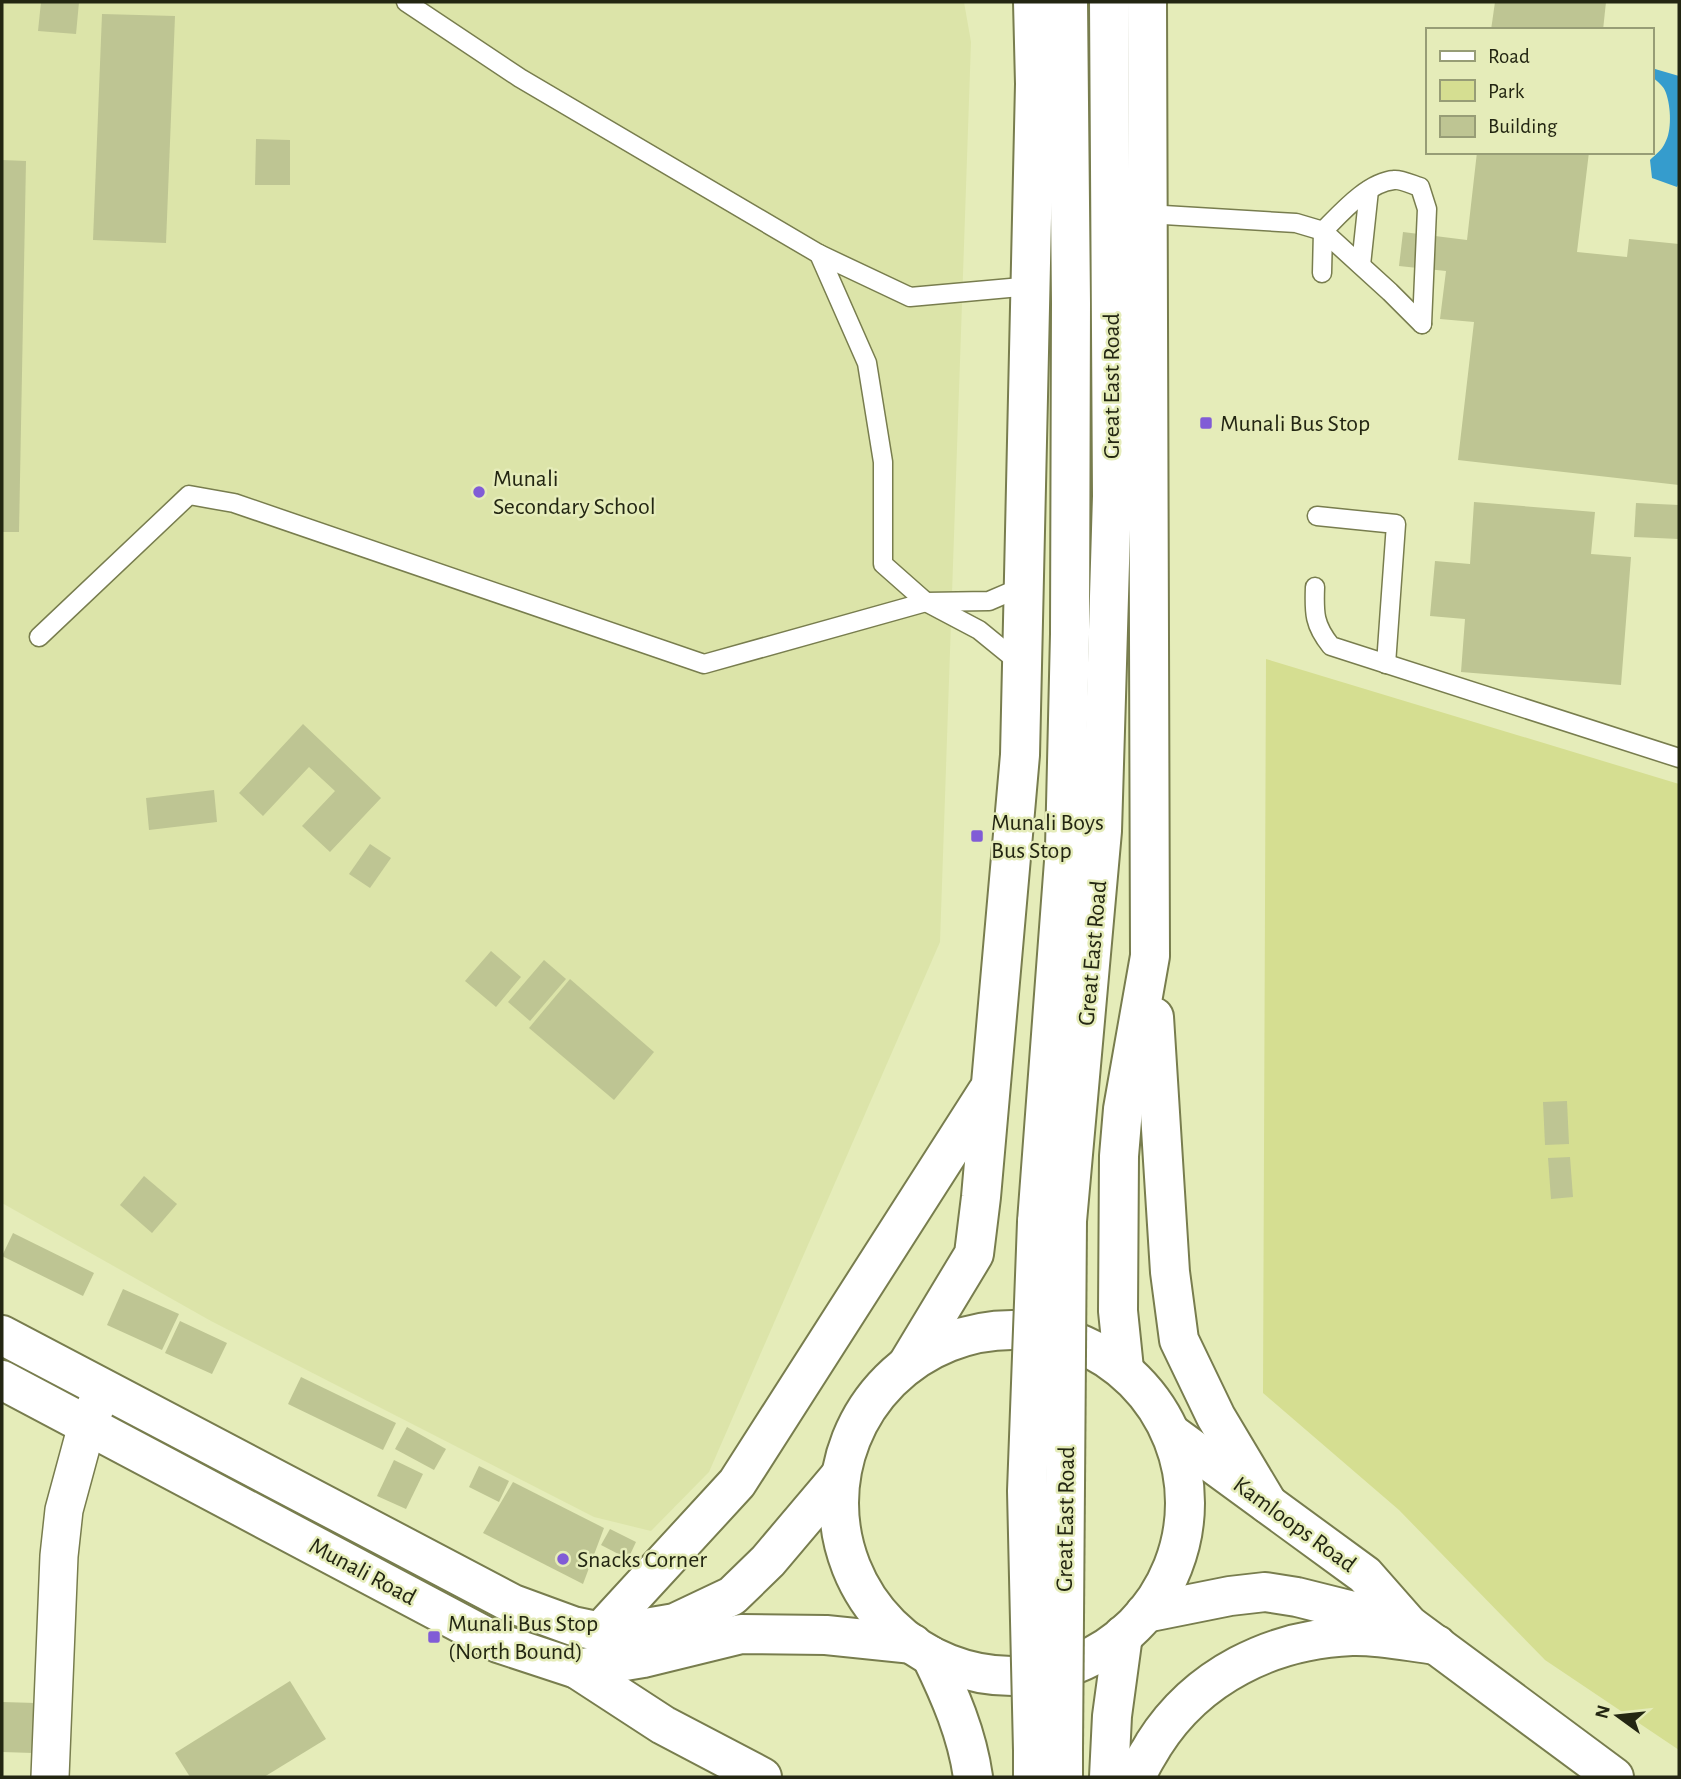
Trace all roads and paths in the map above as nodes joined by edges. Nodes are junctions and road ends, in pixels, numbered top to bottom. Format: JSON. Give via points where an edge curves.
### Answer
{"nodes":[{"id":1,"x":406,"y":2,"type":"edge"},
{"id":2,"x":1033,"y":2,"type":"edge"},
{"id":3,"x":1068,"y":2,"type":"edge"},
{"id":4,"x":1109,"y":2,"type":"edge"},
{"id":5,"x":1147,"y":2,"type":"edge"},
{"id":6,"x":1368,"y":190,"type":"junction"},
{"id":7,"x":1147,"y":214,"type":"junction"},
{"id":8,"x":1323,"y":231,"type":"junction"},
{"id":9,"x":819,"y":254,"type":"junction"},
{"id":10,"x":1361,"y":265,"type":"junction"},
{"id":11,"x":1322,"y":273,"type":"dead end"},
{"id":12,"x":1424,"y":277,"type":"junction"},
{"id":13,"x":1031,"y":286,"type":"junction"},
{"id":14,"x":1390,"y":292,"type":"junction"},
{"id":15,"x":1317,"y":516,"type":"dead end"},
{"id":16,"x":1024,"y":586,"type":"junction"},
{"id":17,"x":1315,"y":587,"type":"dead end"},
{"id":18,"x":926,"y":602,"type":"junction"},
{"id":19,"x":39,"y":637,"type":"dead end"},
{"id":20,"x":1386,"y":664,"type":"junction"},
{"id":21,"x":1022,"y":665,"type":"junction"},
{"id":22,"x":1679,"y":758,"type":"edge"},
{"id":23,"x":1150,"y":956,"type":"junction"},
{"id":24,"x":989,"y":1088,"type":"junction"},
{"id":25,"x":1052,"y":1222,"type":"junction"},
{"id":26,"x":2,"y":1335,"type":"edge"},
{"id":27,"x":907,"y":1365,"type":"junction"},
{"id":28,"x":1124,"y":1369,"type":"junction"},
{"id":29,"x":2,"y":1380,"type":"edge"},
{"id":30,"x":104,"y":1387,"type":"junction"},
{"id":31,"x":87,"y":1425,"type":"junction"},
{"id":32,"x":1172,"y":1434,"type":"junction"},
{"id":33,"x":839,"y":1477,"type":"junction"},
{"id":34,"x":1268,"y":1504,"type":"junction"},
{"id":35,"x":1134,"y":1624,"type":"junction"},
{"id":36,"x":600,"y":1632,"type":"junction"},
{"id":37,"x":1423,"y":1635,"type":"junction"},
{"id":38,"x":922,"y":1650,"type":"junction"},
{"id":39,"x":567,"y":1666,"type":"junction"},
{"id":40,"x":1048,"y":1764,"type":"edge"},
{"id":41,"x":50,"y":1777,"type":"edge"},
{"id":42,"x":762,"y":1777,"type":"edge"},
{"id":43,"x":972,"y":1777,"type":"edge"},
{"id":44,"x":1109,"y":1777,"type":"edge"},
{"id":45,"x":1136,"y":1777,"type":"edge"},
{"id":46,"x":1614,"y":1777,"type":"edge"}],
"edges":[{"from":1,"to":9,"type":"lane","via":[[520,78]]},
{"from":2,"to":13,"type":"main road"},
{"from":3,"to":25,"type":"main road","name":"Great East Road","via":[[1070,634]]},
{"from":4,"to":25,"type":"main road","name":"Great East Road","via":[[1112,496],[1102,831]]},
{"from":5,"to":7,"type":"main road","name":"Great East Road"},
{"from":6,"to":8,"type":"lane"},
{"from":6,"to":10,"type":"lane"},
{"from":6,"to":12,"type":"lane","via":[[1395,180],[1420,187],[1427,209]]},
{"from":7,"to":8,"type":"lane","via":[[1296,223]]},
{"from":7,"to":23,"type":"main road","name":"Great East Road"},
{"from":8,"to":10,"type":"lane"},
{"from":8,"to":11,"type":"lane"},
{"from":9,"to":13,"type":"lane","via":[[910,297]]},
{"from":9,"to":18,"type":"lane","via":[[867,363],[883,462],[883,564]]},
{"from":10,"to":14,"type":"lane"},
{"from":12,"to":14,"type":"lane","via":[[1416,288]]},
{"from":12,"to":14,"type":"lane","via":[[1422,324]]},
{"from":13,"to":16,"type":"main road"},
{"from":15,"to":20,"type":"lane","via":[[1396,524]]},
{"from":16,"to":18,"type":"lane","via":[[989,601]]},
{"from":16,"to":21,"type":"main road"},
{"from":17,"to":20,"type":"lane","via":[[1314,613],[1331,646]]},
{"from":18,"to":19,"type":"lane","via":[[704,664],[234,503],[189,495]]},
{"from":18,"to":21,"type":"lane","via":[[979,631]]},
{"from":20,"to":22,"type":"lane"},
{"from":21,"to":24,"type":"main road","via":[[1020,755]]},
{"from":23,"to":28,"type":"main road","name":"Great East Road","via":[[1119,1156],[1118,1311]]},
{"from":23,"to":34,"type":"main road","via":[[1170,1272],[1179,1340],[1216,1417]]},
{"from":24,"to":27,"type":"main road","via":[[974,1254]]},
{"from":24,"to":36,"type":"main road","via":[[737,1483]]},
{"from":25,"to":40,"type":"main road","name":"Great East Road","bridge":true,"via":[[1027,1491]]},
{"from":26,"to":30,"type":"main road","name":"Munali Road"},
{"from":27,"to":28,"type":"main road","via":[[941,1345],[977,1332],[1015,1332],[1054,1337]]},
{"from":27,"to":33,"type":"main road","via":[[874,1396],[850,1434]]},
{"from":28,"to":32,"type":"main road","via":[[1152,1399]]},
{"from":29,"to":31,"type":"main road","name":"Munali Road"},
{"from":30,"to":31,"type":"street"},
{"from":30,"to":36,"type":"main road","name":"Munali Road","via":[[513,1604]]},
{"from":31,"to":39,"type":"main road","name":"Munali Road","via":[[498,1643]]},
{"from":31,"to":41,"type":"street","via":[[64,1510],[59,1556]]},
{"from":32,"to":34,"type":"main road","name":"Kamloops Road"},
{"from":32,"to":35,"type":"main road","via":[[1185,1470],[1188,1509],[1182,1547],[1168,1582]]},
{"from":33,"to":36,"type":"main road","name":"Munali Road","via":[[732,1596],[675,1623]]},
{"from":33,"to":38,"type":"main road","via":[[837,1515],[845,1552],[861,1587],[886,1621]]},
{"from":34,"to":37,"type":"main road","name":"Kamloops Road","via":[[1365,1575]]},
{"from":35,"to":37,"type":"main road","name":"Kamloops Road","via":[[1230,1596],[1265,1592],[1297,1597]]},
{"from":35,"to":38,"type":"main road","via":[[1089,1658],[1051,1671],[1010,1676],[969,1671]]},
{"from":35,"to":44,"type":"main road","via":[[1111,1716]]},
{"from":37,"to":45,"type":"main road","via":[[1300,1642],[1249,1659],[1204,1687],[1167,1724]]},
{"from":37,"to":46,"type":"main road","name":"Kamloops Road"},
{"from":38,"to":39,"type":"main road","name":"Munali Road","via":[[825,1635],[741,1634],[643,1658]]},
{"from":38,"to":43,"type":"main road","via":[[952,1699],[970,1754]]},
{"from":39,"to":42,"type":"main road","via":[[663,1725]]}]}
